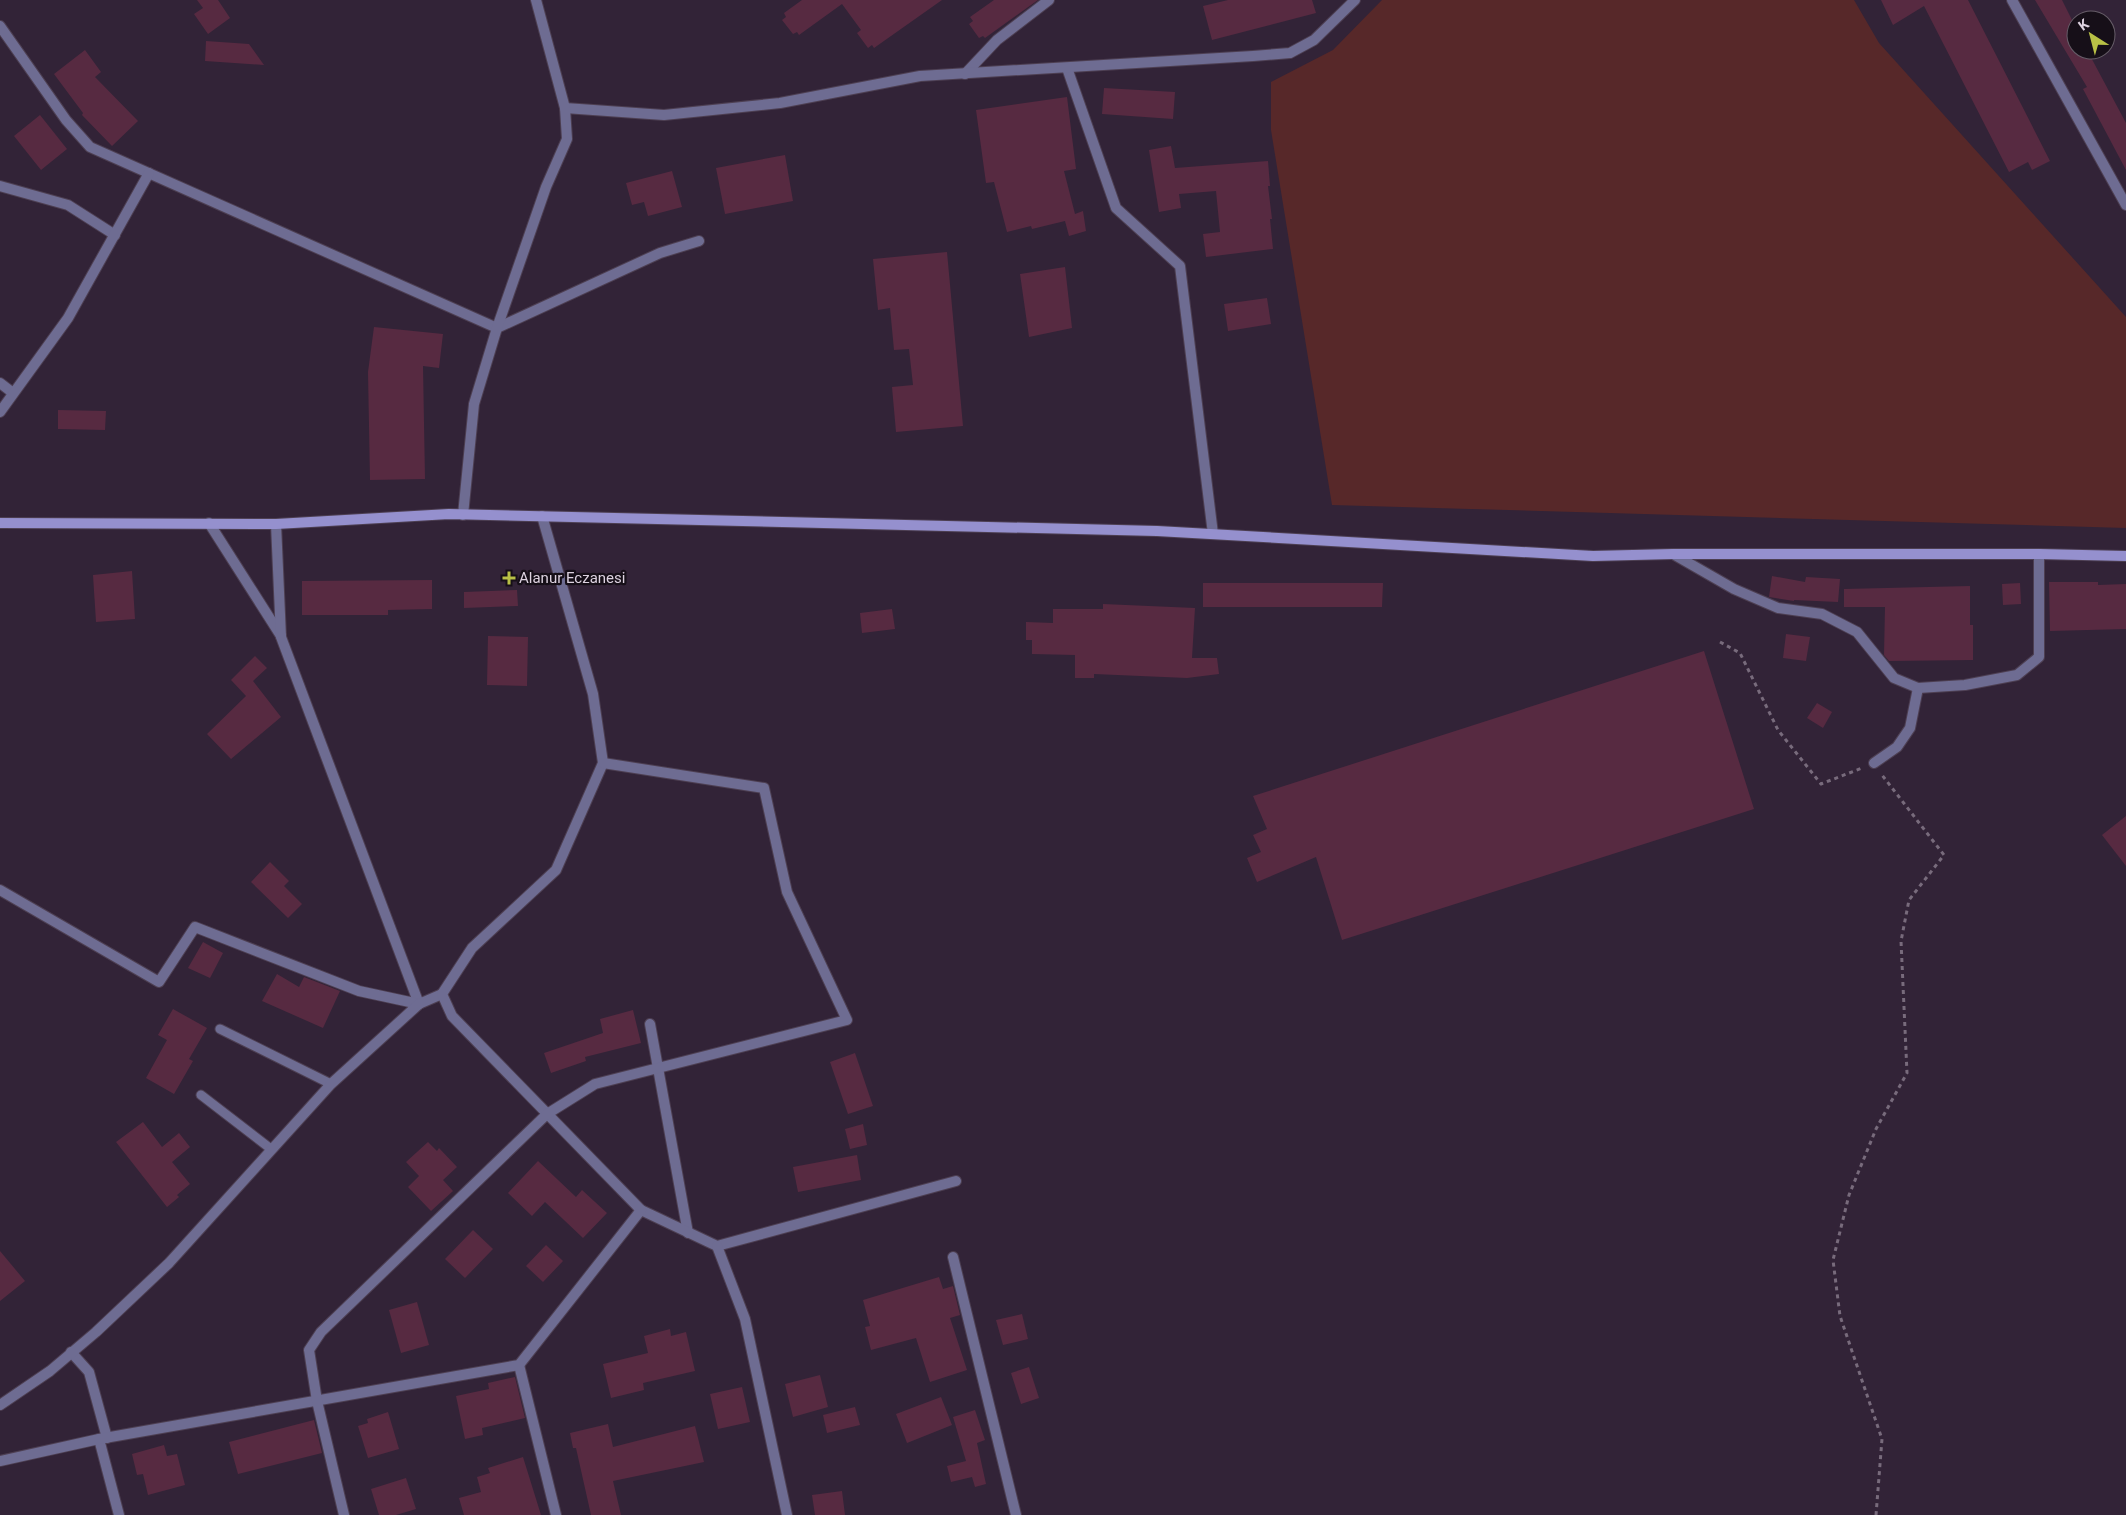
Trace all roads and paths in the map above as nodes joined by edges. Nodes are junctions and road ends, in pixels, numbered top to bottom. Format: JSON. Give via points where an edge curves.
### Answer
{"nodes":[{"id":1,"x":536,"y":0,"type":"edge"},
{"id":2,"x":1049,"y":0,"type":"edge"},
{"id":3,"x":1355,"y":0,"type":"edge"},
{"id":4,"x":2012,"y":0,"type":"edge"},
{"id":5,"x":0,"y":26,"type":"edge"},
{"id":6,"x":1067,"y":68,"type":"junction"},
{"id":7,"x":965,"y":74,"type":"junction"},
{"id":8,"x":565,"y":108,"type":"junction"},
{"id":9,"x":149,"y":173,"type":"junction"},
{"id":10,"x":0,"y":186,"type":"edge"},
{"id":11,"x":2126,"y":204,"type":"edge"},
{"id":12,"x":115,"y":235,"type":"junction"},
{"id":13,"x":699,"y":241,"type":"dead end"},
{"id":14,"x":497,"y":328,"type":"junction"},
{"id":15,"x":0,"y":383,"type":"edge"},
{"id":16,"x":13,"y":393,"type":"junction"},
{"id":17,"x":0,"y":412,"type":"edge"},
{"id":18,"x":463,"y":515,"type":"junction"},
{"id":19,"x":542,"y":516,"type":"junction"},
{"id":20,"x":0,"y":523,"type":"edge"},
{"id":21,"x":209,"y":523,"type":"junction"},
{"id":22,"x":276,"y":524,"type":"junction"},
{"id":23,"x":1213,"y":534,"type":"junction"},
{"id":24,"x":1673,"y":554,"type":"junction"},
{"id":25,"x":2039,"y":554,"type":"junction"},
{"id":26,"x":2126,"y":556,"type":"edge"},
{"id":27,"x":281,"y":637,"type":"junction"},
{"id":28,"x":1720,"y":642,"type":"dead end"},
{"id":29,"x":1918,"y":688,"type":"junction"},
{"id":30,"x":603,"y":763,"type":"junction"},
{"id":31,"x":1874,"y":763,"type":"junction"},
{"id":32,"x":0,"y":890,"type":"edge"},
{"id":33,"x":442,"y":994,"type":"junction"},
{"id":34,"x":419,"y":1004,"type":"junction"},
{"id":35,"x":650,"y":1024,"type":"dead end"},
{"id":36,"x":220,"y":1029,"type":"dead end"},
{"id":37,"x":659,"y":1068,"type":"junction"},
{"id":38,"x":330,"y":1084,"type":"junction"},
{"id":39,"x":201,"y":1095,"type":"dead end"},
{"id":40,"x":547,"y":1114,"type":"junction"},
{"id":41,"x":272,"y":1149,"type":"junction"},
{"id":42,"x":956,"y":1182,"type":"dead end"},
{"id":43,"x":641,"y":1210,"type":"junction"},
{"id":44,"x":688,"y":1233,"type":"junction"},
{"id":45,"x":717,"y":1246,"type":"junction"},
{"id":46,"x":953,"y":1257,"type":"dead end"},
{"id":47,"x":71,"y":1352,"type":"junction"},
{"id":48,"x":519,"y":1365,"type":"junction"},
{"id":49,"x":317,"y":1401,"type":"junction"},
{"id":50,"x":0,"y":1405,"type":"edge"},
{"id":51,"x":103,"y":1438,"type":"junction"},
{"id":52,"x":0,"y":1462,"type":"edge"},
{"id":53,"x":119,"y":1515,"type":"edge"},
{"id":54,"x":344,"y":1515,"type":"edge"},
{"id":55,"x":556,"y":1515,"type":"edge"},
{"id":56,"x":787,"y":1515,"type":"edge"},
{"id":57,"x":1016,"y":1515,"type":"edge"},
{"id":58,"x":1876,"y":1515,"type":"edge"}],
"edges":[{"from":1,"to":8,"type":"street"},
{"from":2,"to":7,"type":"street","via":[[997,40]]},
{"from":3,"to":6,"type":"street","via":[[1314,40],[1290,52]]},
{"from":4,"to":11,"type":"street"},
{"from":5,"to":9,"type":"street","via":[[66,120],[90,147]]},
{"from":6,"to":7,"type":"street"},
{"from":6,"to":23,"type":"street","via":[[1116,208],[1180,266]]},
{"from":7,"to":8,"type":"street","via":[[920,76],[780,103],[664,115]]},
{"from":8,"to":14,"type":"street","via":[[567,139],[546,187]]},
{"from":9,"to":12,"type":"street"},
{"from":9,"to":14,"type":"street"},
{"from":10,"to":12,"type":"street","via":[[68,205]]},
{"from":12,"to":16,"type":"street","via":[[68,318]]},
{"from":13,"to":14,"type":"street","via":[[660,253]]},
{"from":14,"to":18,"type":"street","via":[[474,404]]},
{"from":15,"to":16,"type":"street"},
{"from":16,"to":17,"type":"street"},
{"from":18,"to":19,"type":"main road"},
{"from":18,"to":22,"type":"main road"},
{"from":19,"to":23,"type":"main road"},
{"from":19,"to":30,"type":"street","via":[[593,694]]},
{"from":20,"to":21,"type":"main road"},
{"from":21,"to":22,"type":"main road"},
{"from":21,"to":27,"type":"street"},
{"from":22,"to":27,"type":"street"},
{"from":23,"to":24,"type":"main road","via":[[1593,556]]},
{"from":24,"to":25,"type":"main road"},
{"from":24,"to":29,"type":"street","via":[[1778,608],[1822,614],[1857,632],[1894,678]]},
{"from":25,"to":26,"type":"main road"},
{"from":25,"to":29,"type":"street","via":[[2039,658],[2017,675],[1965,686]]},
{"from":27,"to":34,"type":"street"},
{"from":28,"to":31,"type":"path","via":[[1740,653],[1778,730],[1821,784]]},
{"from":29,"to":31,"type":"street","via":[[1910,728],[1897,747]]},
{"from":30,"to":33,"type":"street","via":[[556,870],[472,948]]},
{"from":30,"to":37,"type":"street","via":[[764,788],[787,892],[847,1020]]},
{"from":31,"to":58,"type":"path","via":[[1944,855],[1909,900],[1901,941],[1907,1073],[1876,1129],[1849,1196],[1833,1260],[1840,1316],[1882,1439]]},
{"from":32,"to":34,"type":"street","via":[[160,982],[195,927],[360,991]]},
{"from":33,"to":34,"type":"street"},
{"from":33,"to":40,"type":"street","via":[[452,1016]]},
{"from":34,"to":38,"type":"street"},
{"from":35,"to":37,"type":"street"},
{"from":36,"to":38,"type":"lane"},
{"from":37,"to":40,"type":"street","via":[[595,1084]]},
{"from":37,"to":44,"type":"street"},
{"from":38,"to":41,"type":"street"},
{"from":39,"to":41,"type":"lane"},
{"from":40,"to":43,"type":"street"},
{"from":40,"to":49,"type":"street","via":[[321,1332],[309,1350]]},
{"from":41,"to":47,"type":"street","via":[[169,1262]]},
{"from":42,"to":45,"type":"street"},
{"from":43,"to":44,"type":"street"},
{"from":43,"to":48,"type":"street"},
{"from":44,"to":45,"type":"street"},
{"from":45,"to":56,"type":"street","via":[[745,1319]]},
{"from":46,"to":57,"type":"street"},
{"from":47,"to":50,"type":"street","via":[[50,1371]]},
{"from":47,"to":51,"type":"street","via":[[89,1372]]},
{"from":48,"to":49,"type":"street"},
{"from":48,"to":55,"type":"street"},
{"from":49,"to":51,"type":"street"},
{"from":49,"to":54,"type":"street"},
{"from":51,"to":52,"type":"street"},
{"from":51,"to":53,"type":"street"}]}
